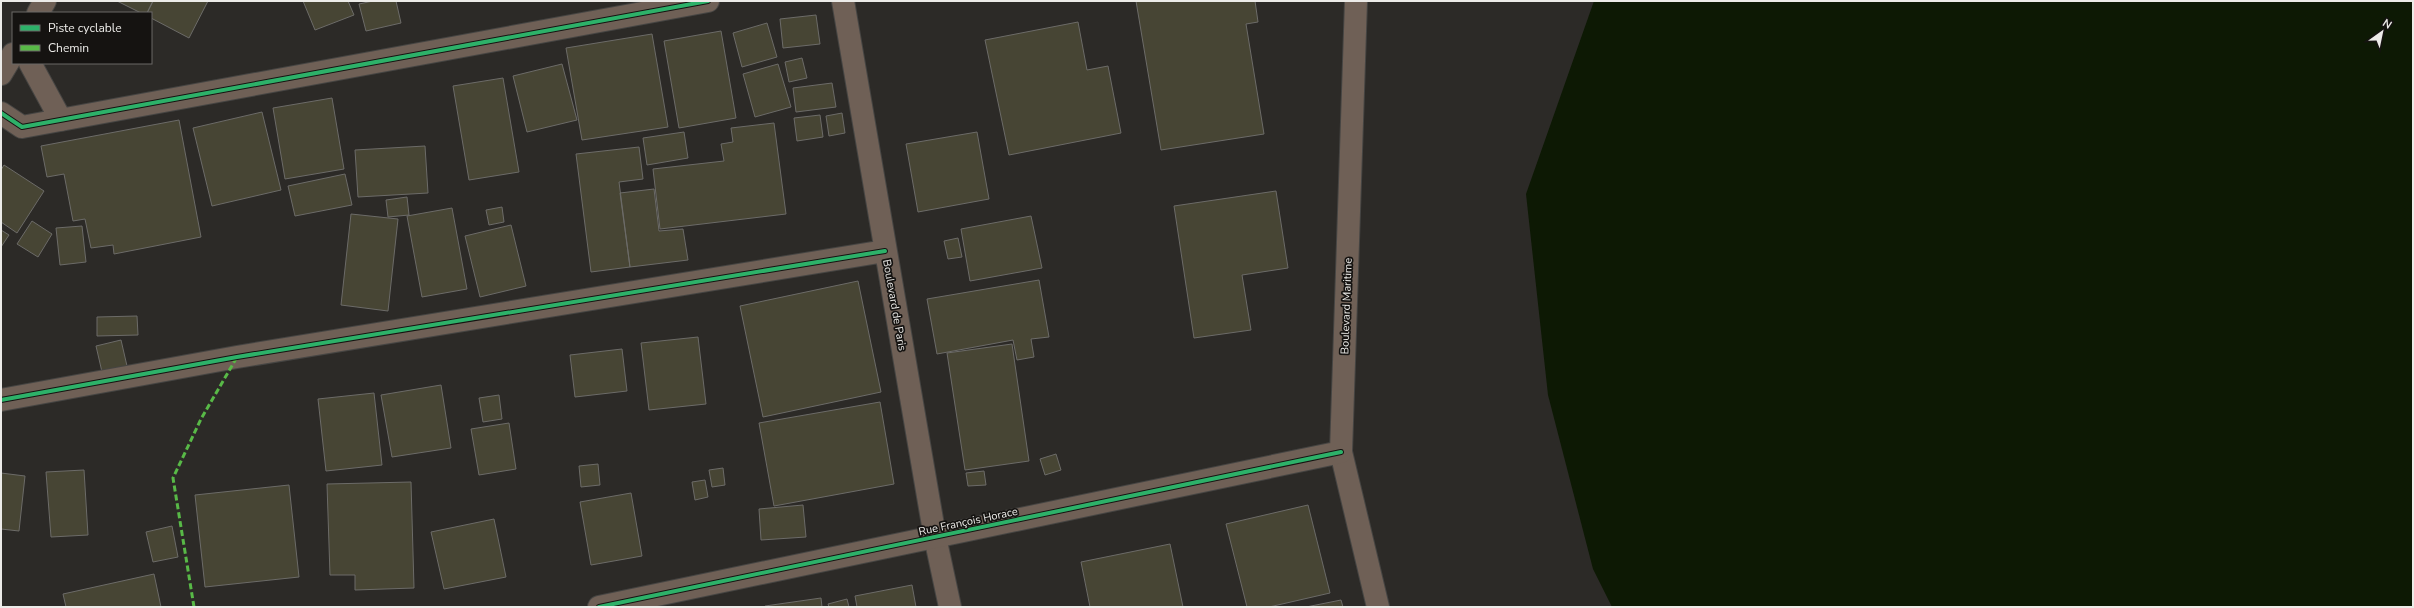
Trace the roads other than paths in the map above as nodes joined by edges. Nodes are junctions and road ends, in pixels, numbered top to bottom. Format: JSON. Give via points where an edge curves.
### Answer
{"nodes":[{"id":1,"x":45,"y":1,"type":"edge"},
{"id":2,"x":708,"y":1,"type":"edge"},
{"id":3,"x":843,"y":1,"type":"edge"},
{"id":4,"x":1356,"y":1,"type":"edge"},
{"id":5,"x":39,"y":12,"type":"edge"},
{"id":6,"x":12,"y":56,"type":"edge"},
{"id":7,"x":31,"y":64,"type":"edge"},
{"id":8,"x":1,"y":74,"type":"edge"},
{"id":9,"x":1,"y":113,"type":"edge"},
{"id":10,"x":61,"y":120,"type":"junction"},
{"id":11,"x":885,"y":251,"type":"junction"},
{"id":12,"x":1,"y":400,"type":"edge"},
{"id":13,"x":1341,"y":452,"type":"junction"},
{"id":14,"x":935,"y":537,"type":"junction"},
{"id":15,"x":599,"y":607,"type":"edge"},
{"id":16,"x":950,"y":607,"type":"edge"},
{"id":17,"x":1378,"y":607,"type":"edge"}],
"edges":[{"from":1,"to":5,"type":"street"},
{"from":2,"to":10,"type":"street"},
{"from":3,"to":11,"type":"street","name":"Boulevard de Paris"},
{"from":4,"to":13,"type":"street","name":"Boulevard Maritime"},
{"from":6,"to":8,"type":"street"},
{"from":7,"to":10,"type":"street"},
{"from":9,"to":10,"type":"street","via":[[22,127]]},
{"from":11,"to":12,"type":"street","via":[[237,357]]},
{"from":11,"to":14,"type":"street","name":"Boulevard de Paris"},
{"from":13,"to":14,"type":"street","name":"Rue François Horace"},
{"from":13,"to":17,"type":"street","name":"Boulevard Maritime"},
{"from":14,"to":15,"type":"street","name":"Rue François Horace"},
{"from":14,"to":16,"type":"street","name":"Boulevard de Paris"}]}
